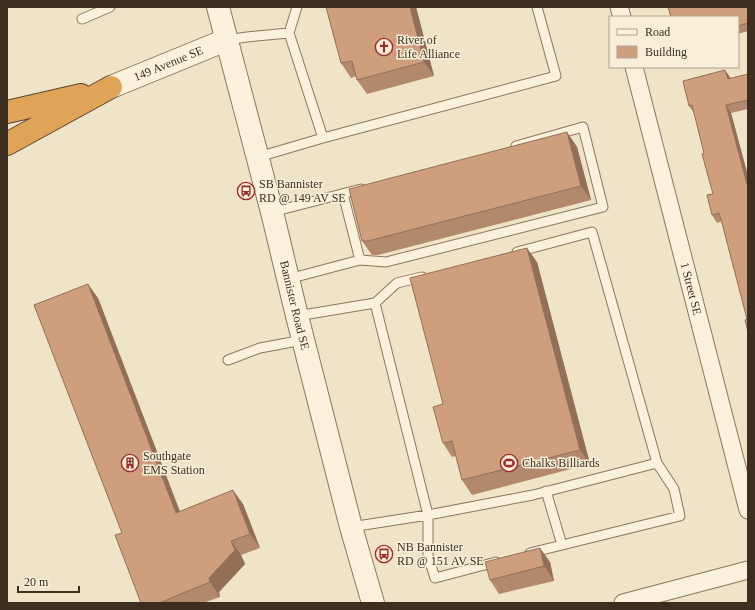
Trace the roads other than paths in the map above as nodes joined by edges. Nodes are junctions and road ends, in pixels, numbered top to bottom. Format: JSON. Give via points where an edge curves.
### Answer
{"nodes":[{"id":1,"x":110,"y":7,"type":"edge"},
{"id":2,"x":218,"y":7,"type":"edge"},
{"id":3,"x":297,"y":7,"type":"edge"},
{"id":4,"x":537,"y":7,"type":"edge"},
{"id":5,"x":82,"y":18,"type":"dead end"},
{"id":6,"x":289,"y":34,"type":"junction"},
{"id":7,"x":226,"y":40,"type":"junction"},
{"id":8,"x":634,"y":68,"type":"edge"},
{"id":9,"x":111,"y":88,"type":"junction"},
{"id":10,"x":7,"y":112,"type":"edge"},
{"id":11,"x":323,"y":138,"type":"junction"},
{"id":12,"x":7,"y":144,"type":"edge"},
{"id":13,"x":508,"y":148,"type":"edge"},
{"id":14,"x":258,"y":157,"type":"junction"},
{"id":15,"x":373,"y":185,"type":"edge"},
{"id":16,"x":343,"y":194,"type":"junction"},
{"id":17,"x":272,"y":212,"type":"junction"},
{"id":18,"x":510,"y":254,"type":"edge"},
{"id":19,"x":360,"y":260,"type":"junction"},
{"id":20,"x":434,"y":274,"type":"edge"},
{"id":21,"x":288,"y":279,"type":"junction"},
{"id":22,"x":375,"y":303,"type":"junction"},
{"id":23,"x":297,"y":316,"type":"junction"},
{"id":24,"x":303,"y":340,"type":"junction"},
{"id":25,"x":228,"y":360,"type":"dead end"},
{"id":26,"x":658,"y":463,"type":"junction"},
{"id":27,"x":546,"y":491,"type":"junction"},
{"id":28,"x":748,"y":510,"type":"edge"},
{"id":29,"x":428,"y":515,"type":"junction"},
{"id":30,"x":351,"y":527,"type":"junction"},
{"id":31,"x":562,"y":545,"type":"junction"},
{"id":32,"x":518,"y":556,"type":"edge"},
{"id":33,"x":503,"y":560,"type":"edge"},
{"id":34,"x":748,"y":570,"type":"edge"},
{"id":35,"x":373,"y":603,"type":"edge"},
{"id":36,"x":623,"y":603,"type":"edge"}],
"edges":[{"from":1,"to":5,"type":"lane"},
{"from":2,"to":7,"type":"street","name":"Bannister Road SE"},
{"from":3,"to":6,"type":"lane"},
{"from":4,"to":11,"type":"lane","via":[[556,76]]},
{"from":6,"to":7,"type":"lane"},
{"from":6,"to":11,"type":"lane"},
{"from":7,"to":9,"type":"street","name":"149 Avenue SE"},
{"from":7,"to":14,"type":"street","name":"Bannister Road SE"},
{"from":8,"to":28,"type":"street","name":"1 Street SE"},
{"from":9,"to":10,"type":"highway"},
{"from":9,"to":12,"type":"highway"},
{"from":11,"to":14,"type":"lane"},
{"from":13,"to":19,"type":"lane","via":[[583,127],[603,207],[386,262]]},
{"from":14,"to":17,"type":"street","name":"Bannister Road SE"},
{"from":15,"to":16,"type":"lane"},
{"from":16,"to":17,"type":"lane"},
{"from":16,"to":19,"type":"lane"},
{"from":17,"to":21,"type":"street","name":"Bannister Road SE"},
{"from":18,"to":26,"type":"lane","via":[[592,232]]},
{"from":19,"to":21,"type":"lane"},
{"from":20,"to":22,"type":"lane","via":[[397,283]]},
{"from":21,"to":23,"type":"street","name":"Bannister Road SE"},
{"from":22,"to":23,"type":"lane"},
{"from":22,"to":29,"type":"lane"},
{"from":23,"to":24,"type":"street","name":"Bannister Road SE"},
{"from":24,"to":25,"type":"lane","via":[[260,348]]},
{"from":24,"to":30,"type":"street","name":"Bannister Road SE"},
{"from":26,"to":27,"type":"lane"},
{"from":26,"to":31,"type":"lane","via":[[674,489],[680,516]]},
{"from":27,"to":29,"type":"lane"},
{"from":27,"to":31,"type":"lane"},
{"from":29,"to":30,"type":"lane"},
{"from":29,"to":33,"type":"lane","via":[[428,556],[435,578]]},
{"from":30,"to":35,"type":"street","name":"Bannister Road SE"},
{"from":31,"to":32,"type":"lane"},
{"from":34,"to":36,"type":"street"}]}
